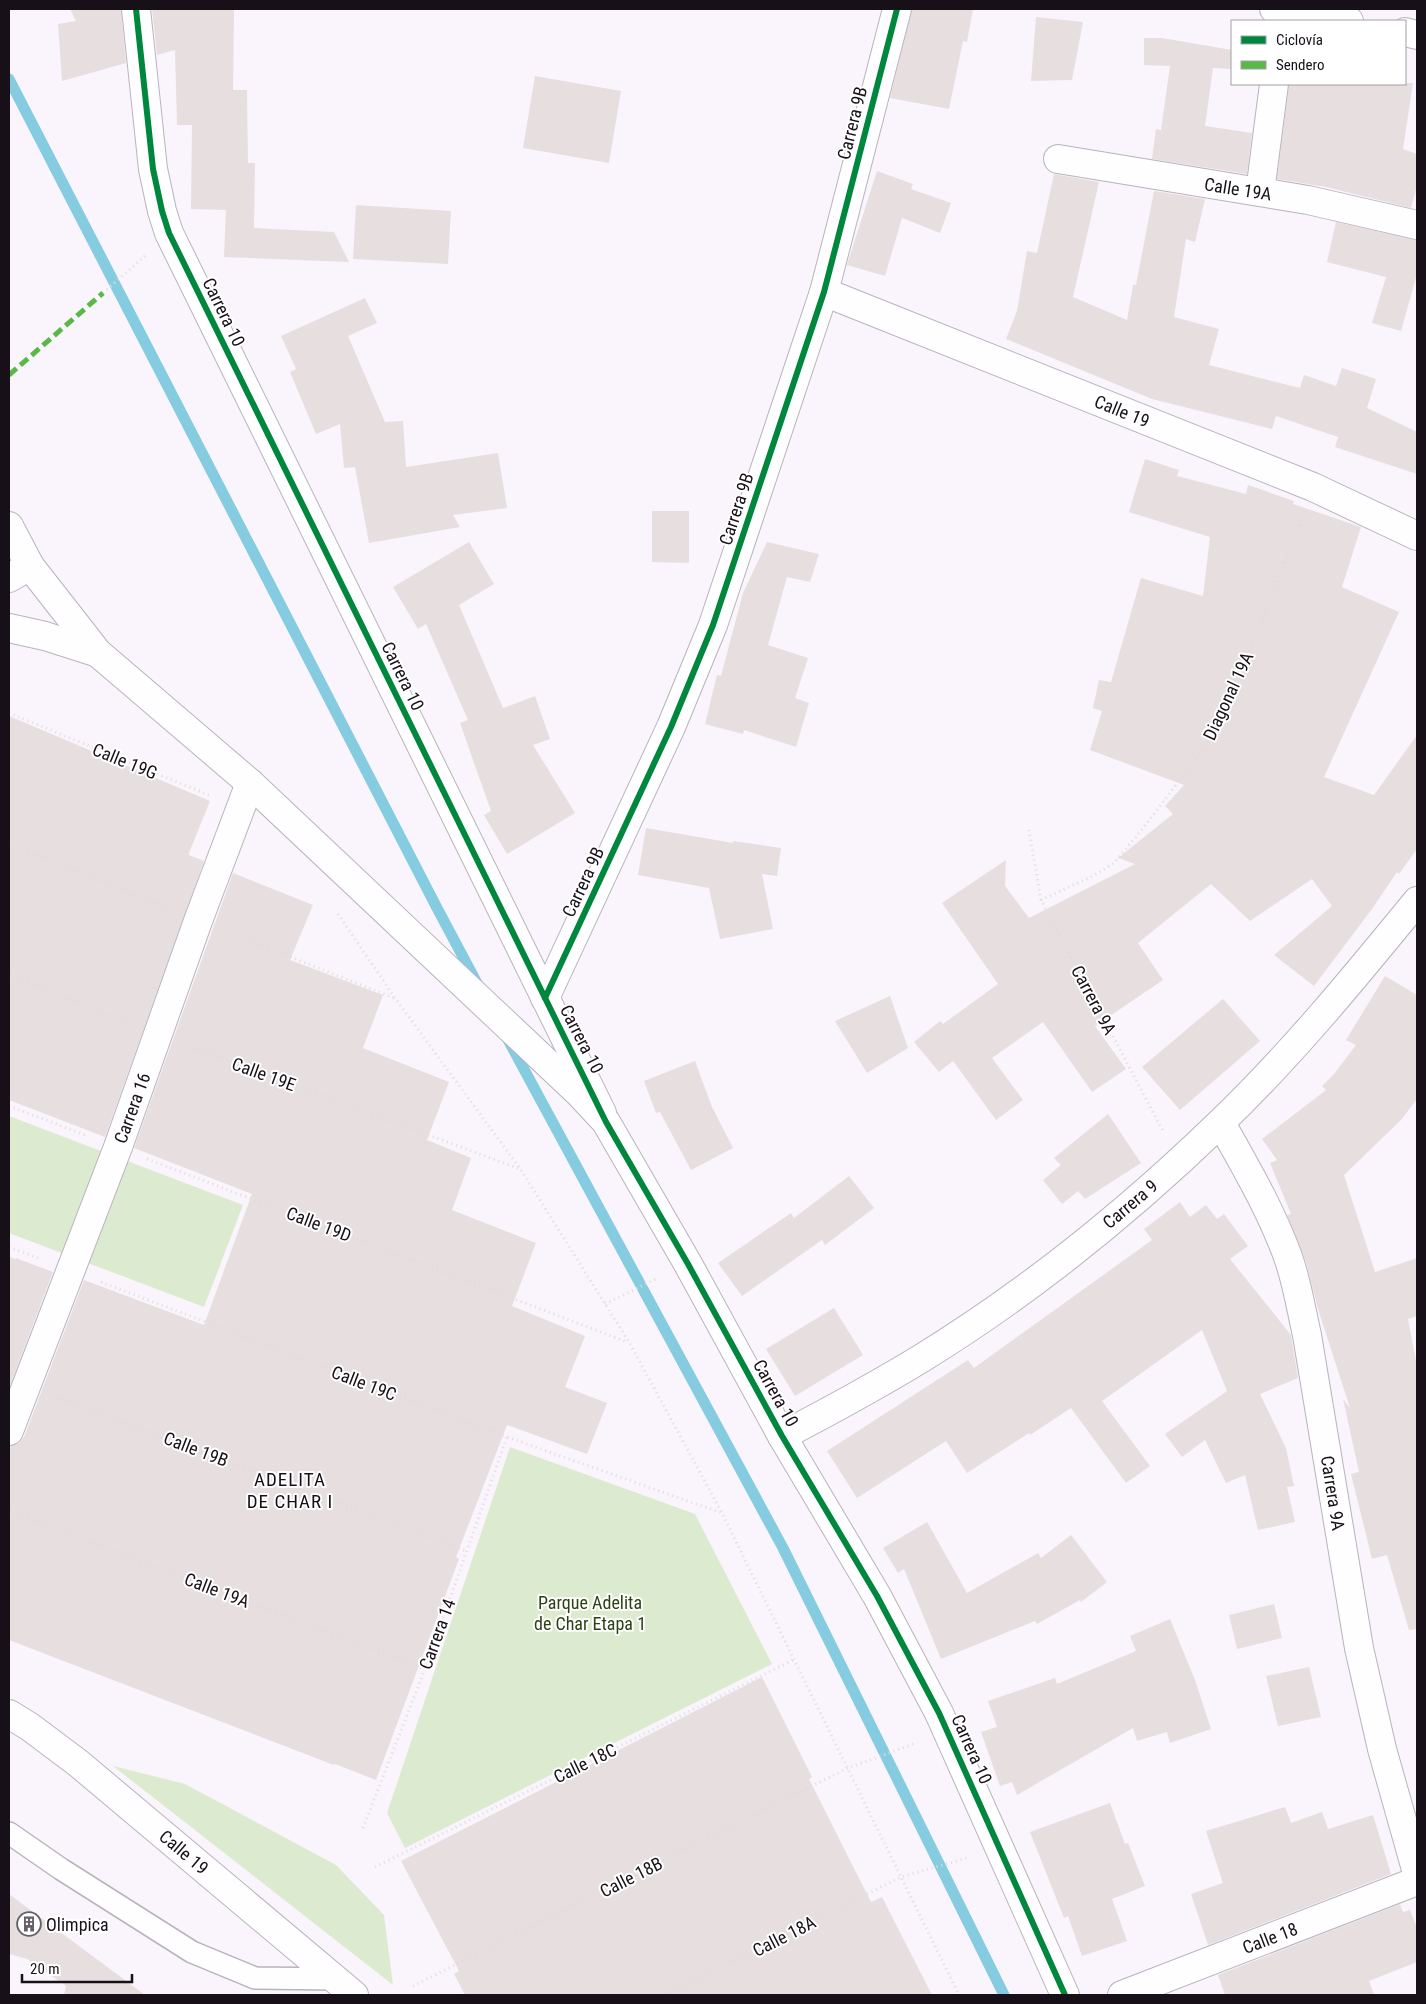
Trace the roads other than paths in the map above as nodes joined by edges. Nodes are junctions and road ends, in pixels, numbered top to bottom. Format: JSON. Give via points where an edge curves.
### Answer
{"nodes":[{"id":1,"x":136,"y":9,"type":"edge"},
{"id":2,"x":897,"y":9,"type":"edge"},
{"id":3,"x":1280,"y":13,"type":"edge"},
{"id":4,"x":1338,"y":16,"type":"edge"},
{"id":5,"x":1274,"y":85,"type":"edge"},
{"id":6,"x":1058,"y":159,"type":"dead end"},
{"id":7,"x":1260,"y":192,"type":"junction"},
{"id":8,"x":1417,"y":225,"type":"edge"},
{"id":9,"x":824,"y":292,"type":"junction"},
{"id":10,"x":9,"y":526,"type":"edge"},
{"id":11,"x":1417,"y":536,"type":"edge"},
{"id":12,"x":19,"y":572,"type":"edge"},
{"id":13,"x":9,"y":628,"type":"edge"},
{"id":14,"x":98,"y":653,"type":"junction"},
{"id":15,"x":246,"y":796,"type":"junction"},
{"id":16,"x":1417,"y":901,"type":"edge"},
{"id":17,"x":545,"y":998,"type":"junction"},
{"id":18,"x":606,"y":1122,"type":"junction"},
{"id":19,"x":1220,"y":1123,"type":"junction"},
{"id":20,"x":9,"y":1430,"type":"edge"},
{"id":21,"x":782,"y":1436,"type":"junction"},
{"id":22,"x":9,"y":1714,"type":"edge"},
{"id":23,"x":9,"y":1833,"type":"edge"},
{"id":24,"x":1417,"y":1873,"type":"edge"},
{"id":25,"x":1417,"y":1881,"type":"edge"},
{"id":26,"x":345,"y":1987,"type":"edge"},
{"id":27,"x":1065,"y":1995,"type":"edge"},
{"id":28,"x":1122,"y":1995,"type":"edge"}],
"edges":[{"from":1,"to":17,"type":"street","name":"Carrera 10","via":[[153,169],[169,233]]},
{"from":2,"to":9,"type":"street","name":"Carrera 9B"},
{"from":3,"to":4,"type":"street"},
{"from":5,"to":7,"type":"street"},
{"from":6,"to":7,"type":"street","name":"Calle 19A"},
{"from":7,"to":8,"type":"street","name":"Calle 19A"},
{"from":9,"to":11,"type":"street","name":"Calle 19","via":[[1313,487]]},
{"from":9,"to":17,"type":"street","name":"Carrera 9B","via":[[713,625],[671,727]]},
{"from":10,"to":12,"type":"street","name":"Carrera 10"},
{"from":12,"to":14,"type":"street","name":"Carrera 10"},
{"from":13,"to":14,"type":"street"},
{"from":14,"to":15,"type":"street","name":"Carrera 10"},
{"from":15,"to":18,"type":"street","name":"Carrera 10","via":[[475,996]]},
{"from":15,"to":20,"type":"street","name":"Carrera 16","via":[[198,920],[118,1147]]},
{"from":16,"to":19,"type":"street","name":"Carrera 9","via":[[1299,1041]]},
{"from":17,"to":18,"type":"street","name":"Carrera 10"},
{"from":18,"to":21,"type":"street","name":"Carrera 10"},
{"from":19,"to":21,"type":"street","name":"Carrera 9","via":[[1119,1215],[991,1312],[854,1398]]},
{"from":19,"to":24,"type":"street","name":"Carrera 9A","via":[[1276,1228],[1296,1286],[1359,1648],[1382,1750]]},
{"from":21,"to":27,"type":"street","name":"Carrera 10","via":[[877,1596],[939,1713]]},
{"from":22,"to":26,"type":"street","name":"Calle 19","via":[[78,1763]]},
{"from":23,"to":26,"type":"lane","via":[[192,1952],[255,1978]]},
{"from":25,"to":28,"type":"street","name":"Calle 18"}]}
